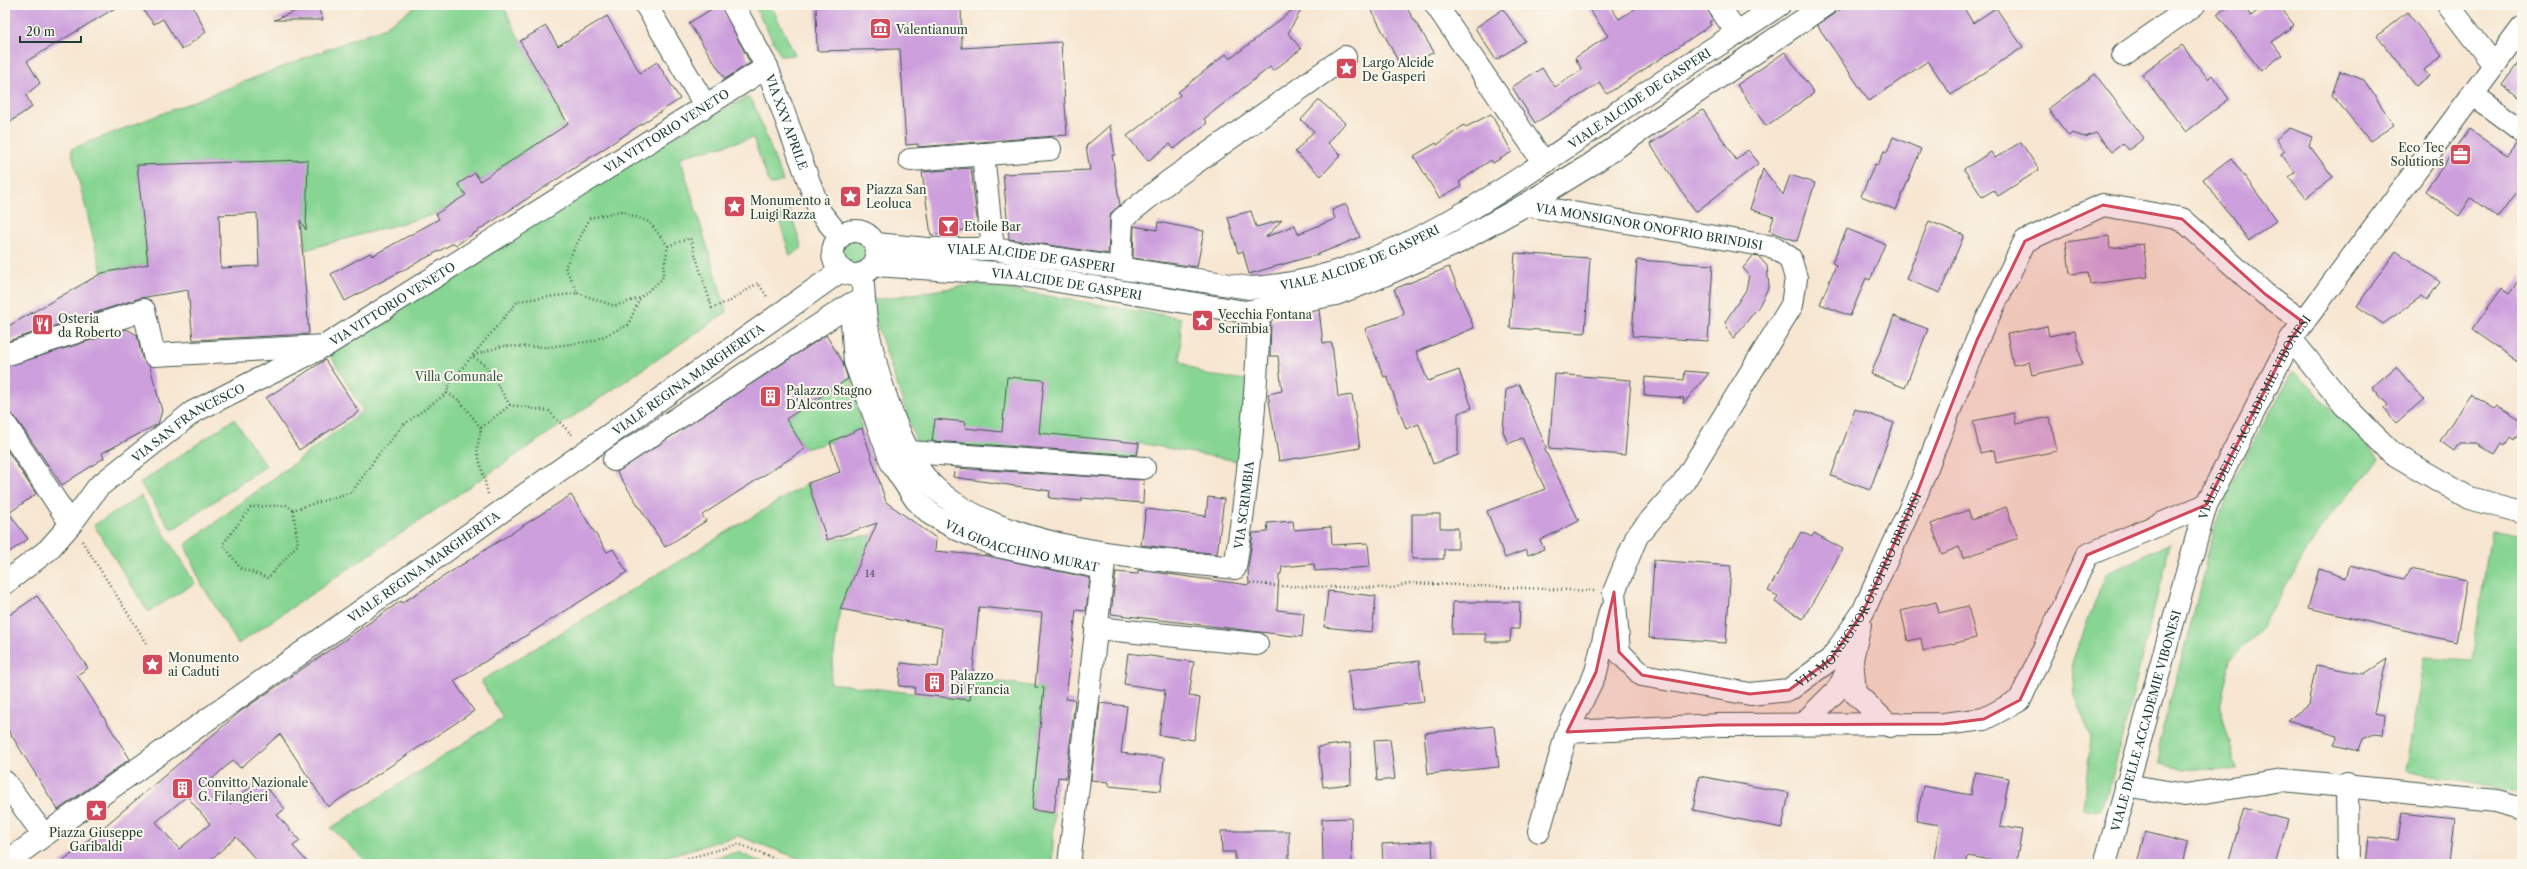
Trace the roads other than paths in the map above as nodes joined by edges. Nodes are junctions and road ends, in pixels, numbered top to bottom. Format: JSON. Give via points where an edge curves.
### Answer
{"nodes":[{"id":1,"x":646,"y":5,"type":"edge"},
{"id":2,"x":733,"y":5,"type":"edge"},
{"id":3,"x":1436,"y":5,"type":"edge"},
{"id":4,"x":1718,"y":5,"type":"edge"},
{"id":5,"x":1779,"y":5,"type":"edge"},
{"id":6,"x":1825,"y":5,"type":"edge"},
{"id":7,"x":2194,"y":5,"type":"edge"},
{"id":8,"x":2448,"y":5,"type":"edge"},
{"id":9,"x":2522,"y":28,"type":"edge"},
{"id":10,"x":1737,"y":33,"type":"junction"},
{"id":11,"x":2124,"y":55,"type":"dead end"},
{"id":12,"x":1345,"y":57,"type":"dead end"},
{"id":13,"x":2494,"y":65,"type":"junction"},
{"id":14,"x":767,"y":67,"type":"junction"},
{"id":15,"x":2472,"y":94,"type":"junction"},
{"id":16,"x":705,"y":105,"type":"junction"},
{"id":17,"x":2522,"y":131,"type":"edge"},
{"id":18,"x":1050,"y":148,"type":"dead end"},
{"id":19,"x":983,"y":154,"type":"junction"},
{"id":20,"x":910,"y":160,"type":"dead end"},
{"id":21,"x":1544,"y":163,"type":"junction"},
{"id":22,"x":1525,"y":205,"type":"junction"},
{"id":23,"x":840,"y":237,"type":"junction"},
{"id":24,"x":993,"y":249,"type":"junction"},
{"id":25,"x":860,"y":265,"type":"junction"},
{"id":26,"x":1120,"y":268,"type":"junction"},
{"id":27,"x":851,"y":304,"type":"junction"},
{"id":28,"x":1259,"y":311,"type":"junction"},
{"id":29,"x":2297,"y":330,"type":"junction"},
{"id":30,"x":325,"y":346,"type":"junction"},
{"id":31,"x":5,"y":354,"type":"edge"},
{"id":32,"x":5,"y":424,"type":"edge"},
{"id":33,"x":909,"y":452,"type":"junction"},
{"id":34,"x":614,"y":460,"type":"dead end"},
{"id":35,"x":1144,"y":468,"type":"dead end"},
{"id":36,"x":2206,"y":505,"type":"junction"},
{"id":37,"x":2522,"y":512,"type":"edge"},
{"id":38,"x":71,"y":524,"type":"junction"},
{"id":39,"x":1104,"y":561,"type":"junction"},
{"id":40,"x":5,"y":583,"type":"edge"},
{"id":41,"x":1614,"y":592,"type":"junction"},
{"id":42,"x":1863,"y":612,"type":"junction"},
{"id":43,"x":1096,"y":628,"type":"junction"},
{"id":44,"x":1257,"y":644,"type":"dead end"},
{"id":45,"x":1852,"y":659,"type":"junction"},
{"id":46,"x":1804,"y":723,"type":"junction"},
{"id":47,"x":1890,"y":726,"type":"junction"},
{"id":48,"x":1567,"y":732,"type":"junction"},
{"id":49,"x":5,"y":782,"type":"edge"},
{"id":50,"x":2346,"y":784,"type":"junction"},
{"id":51,"x":2126,"y":785,"type":"junction"},
{"id":52,"x":2522,"y":808,"type":"edge"},
{"id":53,"x":1539,"y":830,"type":"dead end"},
{"id":54,"x":44,"y":836,"type":"junction"},
{"id":55,"x":5,"y":863,"type":"edge"},
{"id":56,"x":1069,"y":864,"type":"edge"},
{"id":57,"x":2105,"y":864,"type":"edge"},
{"id":58,"x":2348,"y":864,"type":"edge"}],
"edges":[{"from":1,"to":16,"type":"street"},
{"from":2,"to":14,"type":"street","name":"VIA XXV APRILE"},
{"from":3,"to":21,"type":"street"},
{"from":4,"to":10,"type":"street"},
{"from":5,"to":10,"type":"street","name":"VIALE ALCIDE DE GASPERI"},
{"from":6,"to":22,"type":"street","name":"VIALE ALCIDE DE GASPERI","via":[[1590,165]]},
{"from":7,"to":11,"type":"street"},
{"from":8,"to":13,"type":"street"},
{"from":9,"to":13,"type":"street","name":"VIALE DELLE ACCADEMIE VIBONESI"},
{"from":10,"to":21,"type":"street","name":"VIALE ALCIDE DE GASPERI"},
{"from":12,"to":26,"type":"street","via":[[1168,182],[1122,219]]},
{"from":13,"to":15,"type":"street","name":"VIALE DELLE ACCADEMIE VIBONESI"},
{"from":14,"to":16,"type":"street","name":"VIA VITTORIO VENETO"},
{"from":14,"to":23,"type":"street","name":"VIA XXV APRILE","via":[[820,212]]},
{"from":15,"to":17,"type":"street"},
{"from":15,"to":29,"type":"street","name":"VIALE DELLE ACCADEMIE VIBONESI"},
{"from":16,"to":30,"type":"street","name":"VIA VITTORIO VENETO"},
{"from":18,"to":19,"type":"street"},
{"from":19,"to":20,"type":"street"},
{"from":19,"to":24,"type":"street"},
{"from":21,"to":26,"type":"street","name":"VIALE ALCIDE DE GASPERI","via":[[1470,209],[1401,245],[1359,264],[1317,277],[1277,286],[1250,288]]},
{"from":22,"to":28,"type":"street","name":"VIALE ALCIDE DE GASPERI","via":[[1455,244],[1374,280],[1336,294]]},
{"from":22,"to":41,"type":"street","name":"VIA MONSIGNOR ONOFRIO BRINDISI","via":[[1774,247],[1790,258],[1796,278],[1792,305],[1683,483],[1637,536]]},
{"from":23,"to":25,"type":"street","via":[[836,243],[834,257]]},
{"from":23,"to":25,"type":"street","via":[[846,233],[860,231],[866,234]]},
{"from":24,"to":25,"type":"street","name":"VIALE ALCIDE DE GASPERI","via":[[927,249]]},
{"from":24,"to":26,"type":"street","name":"VIALE ALCIDE DE GASPERI"},
{"from":25,"to":27,"type":"street","name":"VIA GIOACCHINO MURAT"},
{"from":25,"to":28,"type":"street","name":"VIA ALCIDE DE GASPERI","via":[[1015,274],[1245,312]]},
{"from":25,"to":33,"type":"street","name":"VIA GIOACCHINO MURAT","via":[[867,330],[887,401]]},
{"from":25,"to":54,"type":"street","name":"VIALE REGINA MARGHERITA"},
{"from":27,"to":34,"type":"street"},
{"from":27,"to":39,"type":"street","name":"VIA GIOACCHINO MURAT","via":[[855,362],[892,464],[916,500],[932,515],[997,546]]},
{"from":28,"to":39,"type":"street","name":"VIA SCRIMBIA","via":[[1257,385],[1235,568]]},
{"from":29,"to":36,"type":"street","name":"VIALE DELLE ACCADEMIE VIBONESI"},
{"from":29,"to":37,"type":"street","name":"VIA MONSIGNOR ONOFRIO BRINDISI","via":[[2345,406],[2392,453],[2470,498]]},
{"from":29,"to":42,"type":"street","name":"VIA MONSIGNOR ONOFRIO BRINDISI","via":[[2265,294],[2182,219],[2103,205],[2024,241],[1977,340],[1917,493]]},
{"from":30,"to":31,"type":"street","name":"VIA VITTORIO VENETO","via":[[154,355],[144,310]]},
{"from":30,"to":38,"type":"street","name":"VIA SAN FRANCESCO","via":[[193,412],[98,487]]},
{"from":32,"to":38,"type":"street"},
{"from":33,"to":35,"type":"street"},
{"from":33,"to":39,"type":"street","name":"VIA GIOACCHINO MURAT","via":[[934,487],[966,511]]},
{"from":36,"to":47,"type":"street","via":[[2087,555],[2020,700],[1984,718],[1944,724]]},
{"from":36,"to":51,"type":"street","name":"VIALE DELLE ACCADEMIE VIBONESI"},
{"from":38,"to":40,"type":"street","name":"VIA SAN FRANCESCO","via":[[48,550]]},
{"from":39,"to":43,"type":"street","name":"VIA GIOACCHINO MURAT"},
{"from":41,"to":42,"type":"street","name":"VIA MONSIGNOR ONOFRIO BRINDISI","via":[[1619,652],[1642,675],[1750,694],[1789,690],[1831,659]]},
{"from":41,"to":48,"type":"street","via":[[1596,672]]},
{"from":42,"to":45,"type":"street"},
{"from":43,"to":44,"type":"street"},
{"from":43,"to":56,"type":"street","name":"VIA GIOACCHINO MURAT"},
{"from":45,"to":46,"type":"street","via":[[1839,688]]},
{"from":45,"to":47,"type":"street","via":[[1855,693]]},
{"from":46,"to":47,"type":"street"},
{"from":46,"to":48,"type":"street"},
{"from":48,"to":53,"type":"street"},
{"from":49,"to":54,"type":"street"},
{"from":50,"to":51,"type":"street","via":[[2283,780],[2185,795]]},
{"from":50,"to":52,"type":"street","via":[[2496,801]]},
{"from":50,"to":58,"type":"street"},
{"from":51,"to":57,"type":"street","name":"VIALE DELLE ACCADEMIE VIBONESI"},
{"from":54,"to":55,"type":"street","name":"VIALE REGINA MARGHERITA"}]}
